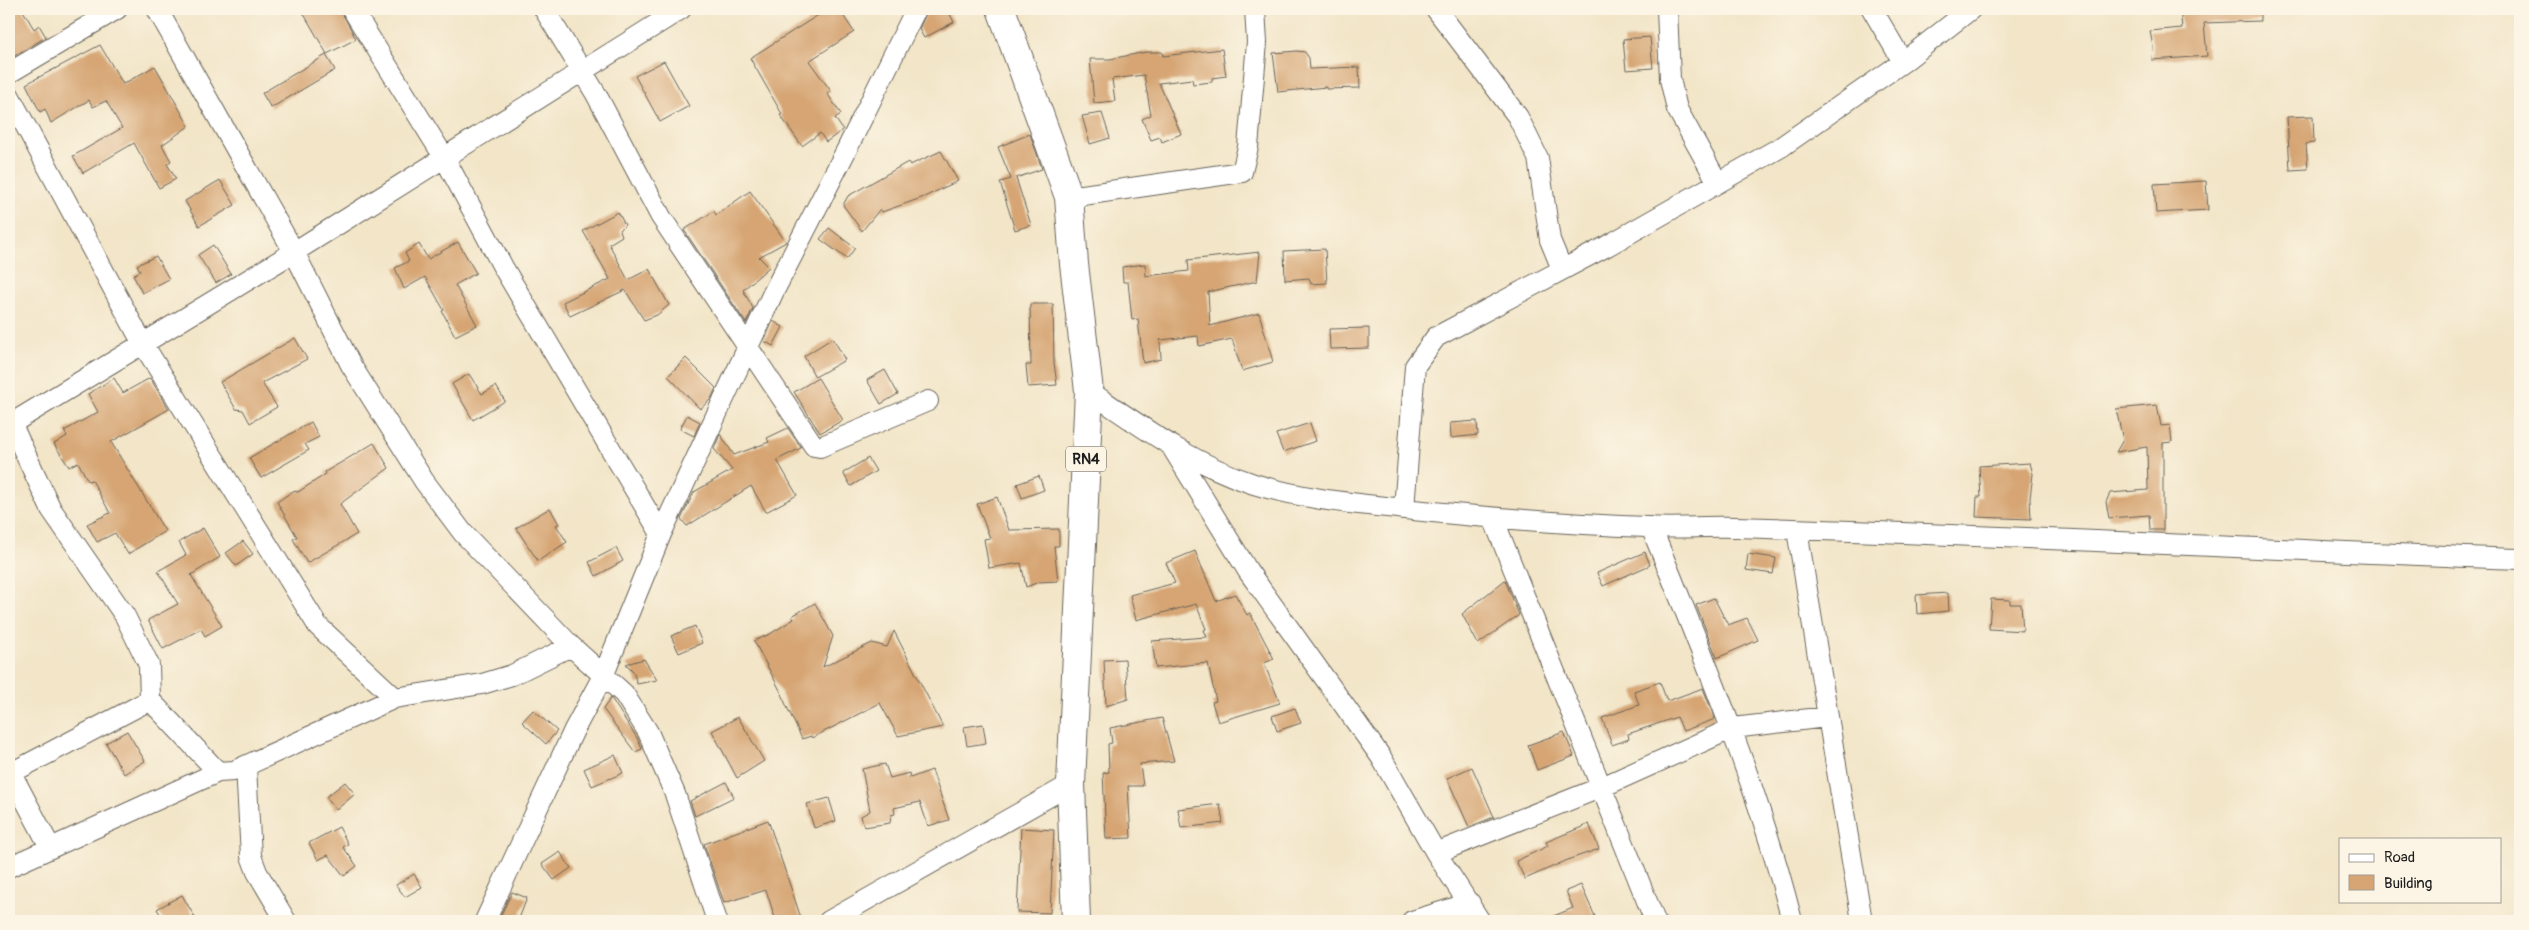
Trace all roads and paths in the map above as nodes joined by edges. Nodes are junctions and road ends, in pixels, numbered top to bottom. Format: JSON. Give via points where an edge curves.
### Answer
{"nodes":[{"id":1,"x":117,"y":9,"type":"edge"},
{"id":2,"x":158,"y":9,"type":"edge"},
{"id":3,"x":352,"y":9,"type":"edge"},
{"id":4,"x":544,"y":9,"type":"edge"},
{"id":5,"x":681,"y":9,"type":"edge"},
{"id":6,"x":916,"y":9,"type":"edge"},
{"id":7,"x":1001,"y":9,"type":"edge"},
{"id":8,"x":1255,"y":9,"type":"edge"},
{"id":9,"x":1436,"y":9,"type":"edge"},
{"id":10,"x":1667,"y":9,"type":"edge"},
{"id":11,"x":1872,"y":9,"type":"edge"},
{"id":12,"x":1971,"y":9,"type":"edge"},
{"id":13,"x":1903,"y":62,"type":"junction"},
{"id":14,"x":581,"y":70,"type":"junction"},
{"id":15,"x":9,"y":73,"type":"edge"},
{"id":16,"x":9,"y":95,"type":"edge"},
{"id":17,"x":444,"y":157,"type":"junction"},
{"id":18,"x":1718,"y":183,"type":"junction"},
{"id":19,"x":1069,"y":197,"type":"junction"},
{"id":20,"x":294,"y":252,"type":"junction"},
{"id":21,"x":1562,"y":269,"type":"junction"},
{"id":22,"x":143,"y":344,"type":"junction"},
{"id":23,"x":748,"y":348,"type":"junction"},
{"id":24,"x":1089,"y":390,"type":"junction"},
{"id":25,"x":928,"y":401,"type":"dead end"},
{"id":26,"x":10,"y":424,"type":"edge"},
{"id":27,"x":1172,"y":447,"type":"junction"},
{"id":28,"x":1404,"y":509,"type":"junction"},
{"id":29,"x":1493,"y":518,"type":"junction"},
{"id":30,"x":1651,"y":527,"type":"junction"},
{"id":31,"x":1797,"y":530,"type":"junction"},
{"id":32,"x":660,"y":534,"type":"junction"},
{"id":33,"x":2520,"y":559,"type":"edge"},
{"id":34,"x":571,"y":646,"type":"junction"},
{"id":35,"x":604,"y":674,"type":"junction"},
{"id":36,"x":396,"y":698,"type":"junction"},
{"id":37,"x":150,"y":700,"type":"junction"},
{"id":38,"x":1827,"y":717,"type":"junction"},
{"id":39,"x":1732,"y":728,"type":"junction"},
{"id":40,"x":246,"y":767,"type":"junction"},
{"id":41,"x":218,"y":772,"type":"junction"},
{"id":42,"x":10,"y":774,"type":"edge"},
{"id":43,"x":1071,"y":784,"type":"junction"},
{"id":44,"x":1602,"y":787,"type":"junction"},
{"id":45,"x":50,"y":847,"type":"junction"},
{"id":46,"x":1436,"y":853,"type":"junction"},
{"id":47,"x":9,"y":868,"type":"edge"},
{"id":48,"x":1470,"y":903,"type":"junction"},
{"id":49,"x":286,"y":921,"type":"edge"},
{"id":50,"x":485,"y":921,"type":"edge"},
{"id":51,"x":716,"y":921,"type":"edge"},
{"id":52,"x":829,"y":921,"type":"edge"},
{"id":53,"x":1076,"y":921,"type":"edge"},
{"id":54,"x":1412,"y":921,"type":"edge"},
{"id":55,"x":1480,"y":921,"type":"edge"},
{"id":56,"x":1655,"y":921,"type":"edge"},
{"id":57,"x":1792,"y":921,"type":"edge"},
{"id":58,"x":1862,"y":921,"type":"edge"}],
"edges":[{"from":1,"to":15,"type":"street"},
{"from":2,"to":20,"type":"street"},
{"from":3,"to":17,"type":"street"},
{"from":4,"to":14,"type":"street"},
{"from":5,"to":14,"type":"street"},
{"from":6,"to":23,"type":"street","via":[[772,292]]},
{"from":7,"to":19,"type":"highway","number":"RN4"},
{"from":8,"to":19,"type":"street","via":[[1256,42],[1248,147],[1242,172]]},
{"from":9,"to":21,"type":"street","via":[[1518,117],[1538,158],[1550,240]]},
{"from":10,"to":18,"type":"street","via":[[1670,79],[1678,109]]},
{"from":11,"to":13,"type":"street"},
{"from":12,"to":13,"type":"street"},
{"from":13,"to":18,"type":"street","via":[[1782,147]]},
{"from":14,"to":17,"type":"street"},
{"from":14,"to":23,"type":"street","via":[[661,217]]},
{"from":16,"to":22,"type":"street"},
{"from":17,"to":20,"type":"street"},
{"from":17,"to":32,"type":"street","via":[[503,267]]},
{"from":18,"to":21,"type":"street"},
{"from":19,"to":24,"type":"highway","number":"RN4"},
{"from":20,"to":22,"type":"street"},
{"from":20,"to":34,"type":"street","via":[[352,365],[424,481],[463,532]]},
{"from":21,"to":28,"type":"street","via":[[1436,337],[1415,366]]},
{"from":22,"to":26,"type":"street"},
{"from":22,"to":36,"type":"street","via":[[318,626]]},
{"from":23,"to":25,"type":"street","via":[[816,448]]},
{"from":23,"to":32,"type":"street"},
{"from":24,"to":27,"type":"street"},
{"from":24,"to":43,"type":"highway","number":"RN4"},
{"from":26,"to":37,"type":"street","via":[[51,509],[125,616],[149,665]]},
{"from":27,"to":28,"type":"street","via":[[1214,469],[1257,485],[1306,496]]},
{"from":27,"to":46,"type":"street","via":[[1248,571],[1381,757]]},
{"from":28,"to":29,"type":"street"},
{"from":29,"to":30,"type":"street"},
{"from":29,"to":44,"type":"street"},
{"from":30,"to":31,"type":"street"},
{"from":30,"to":39,"type":"street"},
{"from":31,"to":33,"type":"street"},
{"from":31,"to":38,"type":"street"},
{"from":32,"to":35,"type":"street"},
{"from":34,"to":35,"type":"street"},
{"from":34,"to":36,"type":"street","via":[[512,675],[482,684]]},
{"from":35,"to":50,"type":"street","via":[[574,730]]},
{"from":35,"to":51,"type":"street","via":[[624,694],[648,732],[675,794]]},
{"from":36,"to":40,"type":"street"},
{"from":37,"to":41,"type":"street"},
{"from":37,"to":42,"type":"street"},
{"from":38,"to":39,"type":"street"},
{"from":38,"to":58,"type":"street"},
{"from":39,"to":44,"type":"street"},
{"from":39,"to":57,"type":"street","via":[[1778,866]]},
{"from":40,"to":41,"type":"street"},
{"from":40,"to":49,"type":"street","via":[[251,856]]},
{"from":41,"to":45,"type":"street"},
{"from":42,"to":45,"type":"street"},
{"from":43,"to":52,"type":"street"},
{"from":43,"to":53,"type":"highway","number":"RN4"},
{"from":44,"to":46,"type":"street"},
{"from":44,"to":56,"type":"street"},
{"from":45,"to":47,"type":"street"},
{"from":46,"to":48,"type":"street"},
{"from":48,"to":54,"type":"street"},
{"from":48,"to":55,"type":"street"}]}
